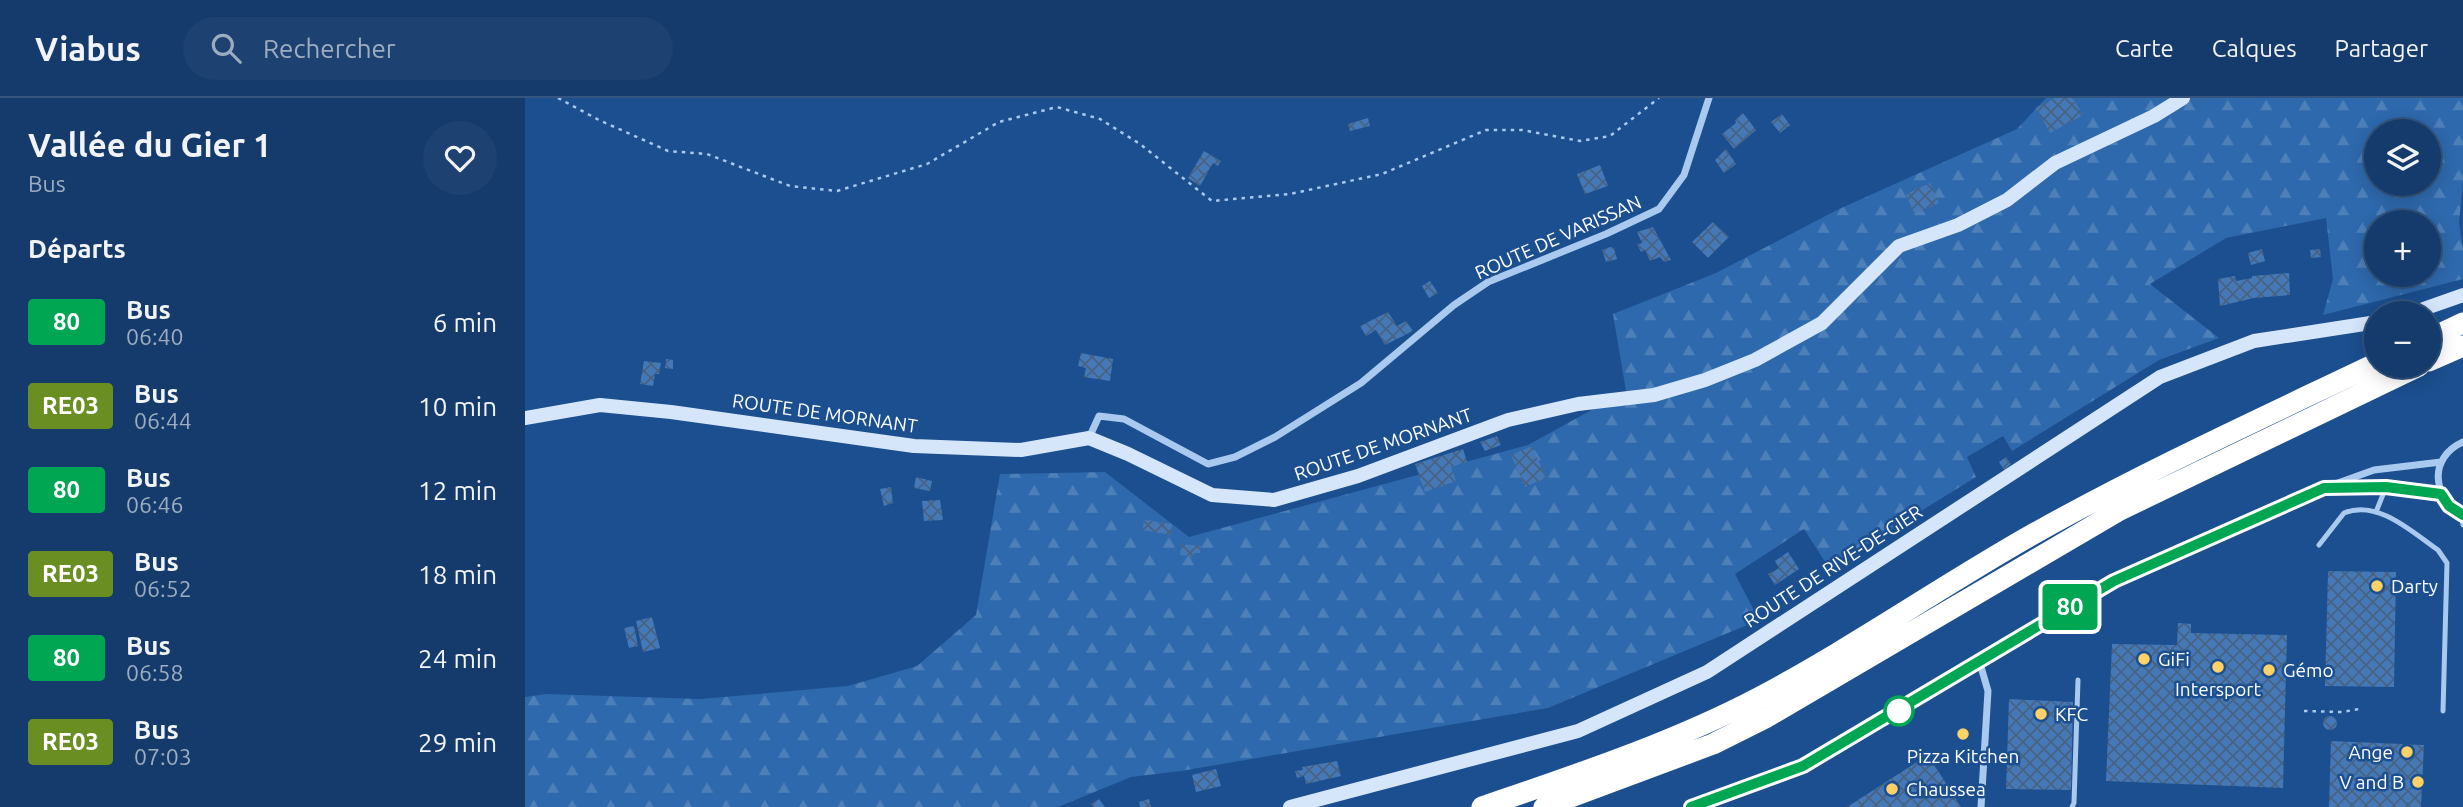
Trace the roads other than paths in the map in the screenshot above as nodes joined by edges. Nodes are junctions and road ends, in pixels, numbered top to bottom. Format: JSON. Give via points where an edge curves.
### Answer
{"nodes":[{"id":1,"x":1709,"y":98,"type":"edge"},
{"id":2,"x":2183,"y":98,"type":"edge"},
{"id":3,"x":2463,"y":296,"type":"edge"},
{"id":4,"x":2441,"y":303,"type":"edge"},
{"id":5,"x":2463,"y":323,"type":"edge"},
{"id":6,"x":2364,"y":324,"type":"edge"},
{"id":7,"x":2441,"y":333,"type":"edge"},
{"id":8,"x":2463,"y":346,"type":"edge"},
{"id":9,"x":2441,"y":356,"type":"edge"},
{"id":10,"x":2364,"y":369,"type":"edge"},
{"id":11,"x":2394,"y":378,"type":"edge"},
{"id":12,"x":525,"y":418,"type":"edge"},
{"id":13,"x":1089,"y":438,"type":"junction"},
{"id":14,"x":2463,"y":442,"type":"edge"},
{"id":15,"x":2441,"y":462,"type":"junction"},
{"id":16,"x":2386,"y":487,"type":"junction"},
{"id":17,"x":2324,"y":488,"type":"junction"},
{"id":18,"x":2441,"y":494,"type":"junction"},
{"id":19,"x":2377,"y":512,"type":"junction"},
{"id":20,"x":2462,"y":514,"type":"edge"},
{"id":21,"x":2463,"y":525,"type":"edge"},
{"id":22,"x":2319,"y":545,"type":"dead end"},
{"id":23,"x":1979,"y":660,"type":"junction"},
{"id":24,"x":2078,"y":680,"type":"dead end"},
{"id":25,"x":2443,"y":711,"type":"dead end"},
{"id":26,"x":1290,"y":807,"type":"edge"},
{"id":27,"x":1482,"y":807,"type":"edge"},
{"id":28,"x":1543,"y":807,"type":"edge"},
{"id":29,"x":1691,"y":807,"type":"edge"},
{"id":30,"x":1981,"y":807,"type":"edge"},
{"id":31,"x":2072,"y":807,"type":"edge"}],
"edges":[{"from":1,"to":13,"type":"street","name":"ROUTE DE VARISSAN","via":[[1684,175],[1659,209],[1488,282],[1361,383],[1275,437],[1235,457],[1208,464],[1124,419],[1099,416]]},
{"from":2,"to":13,"type":"main road","name":"ROUTE DE MORNANT","via":[[2055,163],[2007,200],[1958,225],[1899,246],[1822,323],[1755,360],[1706,380],[1654,395],[1578,404],[1508,420],[1357,476],[1274,500],[1212,495]]},
{"from":3,"to":4,"type":"main road"},
{"from":5,"to":7,"type":"highway"},
{"from":6,"to":26,"type":"main road","name":"ROUTE DE RIVE-DE-GIER","via":[[2253,341],[2159,377],[1707,672],[1578,731]]},
{"from":8,"to":9,"type":"highway"},
{"from":10,"to":27,"type":"highway","via":[[2115,489],[1732,711]]},
{"from":11,"to":28,"type":"highway","via":[[2120,510],[1767,718],[1713,744]]},
{"from":12,"to":13,"type":"main road","name":"ROUTE DE MORNANT","via":[[600,405],[914,446],[1021,450]]},
{"from":14,"to":15,"type":"street"},
{"from":15,"to":17,"type":"street","via":[[2374,470]]},
{"from":15,"to":18,"type":"street"},
{"from":16,"to":17,"type":"street"},
{"from":16,"to":18,"type":"street"},
{"from":16,"to":19,"type":"lane"},
{"from":17,"to":23,"type":"street","via":[[2114,581]]},
{"from":18,"to":20,"type":"street"},
{"from":19,"to":22,"type":"lane","via":[[2344,513]]},
{"from":19,"to":25,"type":"lane","via":[[2438,550],[2447,563]]},
{"from":20,"to":21,"type":"lane"},
{"from":23,"to":29,"type":"street","via":[[1803,766]]},
{"from":23,"to":30,"type":"street","via":[[1988,691]]},
{"from":24,"to":31,"type":"lane"}]}
